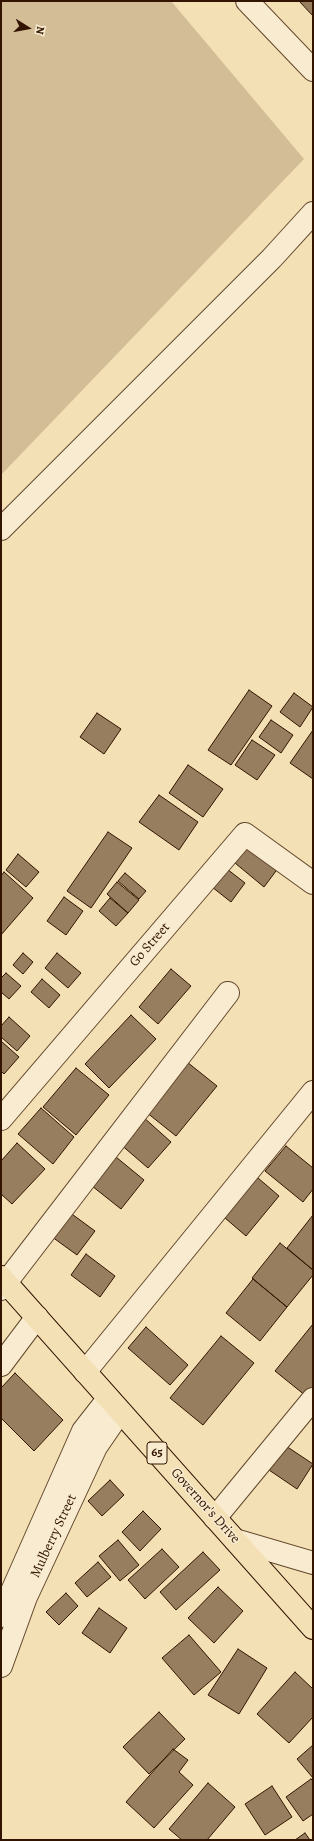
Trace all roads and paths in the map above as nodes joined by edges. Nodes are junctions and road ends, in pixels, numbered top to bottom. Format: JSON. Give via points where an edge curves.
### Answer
{"nodes":[{"id":1,"x":248,"y":1,"type":"edge"},
{"id":2,"x":313,"y":70,"type":"edge"},
{"id":3,"x":313,"y":213,"type":"edge"},
{"id":4,"x":1,"y":529,"type":"edge"},
{"id":5,"x":313,"y":883,"type":"edge"},
{"id":6,"x":228,"y":993,"type":"dead end"},
{"id":7,"x":313,"y":1092,"type":"edge"},
{"id":8,"x":1,"y":1119,"type":"edge"},
{"id":9,"x":3,"y":1283,"type":"edge"},
{"id":10,"x":37,"y":1317,"type":"junction"},
{"id":11,"x":1,"y":1365,"type":"edge"},
{"id":12,"x":85,"y":1372,"type":"junction"},
{"id":13,"x":313,"y":1399,"type":"edge"},
{"id":14,"x":114,"y":1405,"type":"junction"},
{"id":15,"x":215,"y":1518,"type":"junction"},
{"id":16,"x":235,"y":1540,"type":"junction"},
{"id":17,"x":313,"y":1563,"type":"edge"},
{"id":18,"x":1,"y":1616,"type":"edge"},
{"id":19,"x":313,"y":1628,"type":"edge"},
{"id":20,"x":1,"y":1666,"type":"edge"}],
"edges":[{"from":1,"to":2,"type":"street"},
{"from":3,"to":4,"type":"street"},
{"from":5,"to":8,"type":"street","name":"Go Street","via":[[245,834]]},
{"from":6,"to":9,"type":"street"},
{"from":7,"to":12,"type":"street"},
{"from":9,"to":10,"type":"highway","name":"Governor's Drive","number":"65"},
{"from":10,"to":11,"type":"street"},
{"from":10,"to":12,"type":"highway","name":"Governor's Drive","number":"65"},
{"from":12,"to":14,"type":"highway","name":"Governor's Drive","number":"65"},
{"from":13,"to":15,"type":"street"},
{"from":14,"to":15,"type":"highway","name":"Governor's Drive","number":"65"},
{"from":14,"to":18,"type":"street","name":"Mulberry Street","via":[[82,1431]]},
{"from":14,"to":20,"type":"street","name":"Mulberry Street","via":[[26,1597]]},
{"from":15,"to":16,"type":"highway","name":"Governor's Drive","number":"65"},
{"from":16,"to":17,"type":"street"},
{"from":16,"to":19,"type":"highway","name":"Governor's Drive","number":"65"}]}
